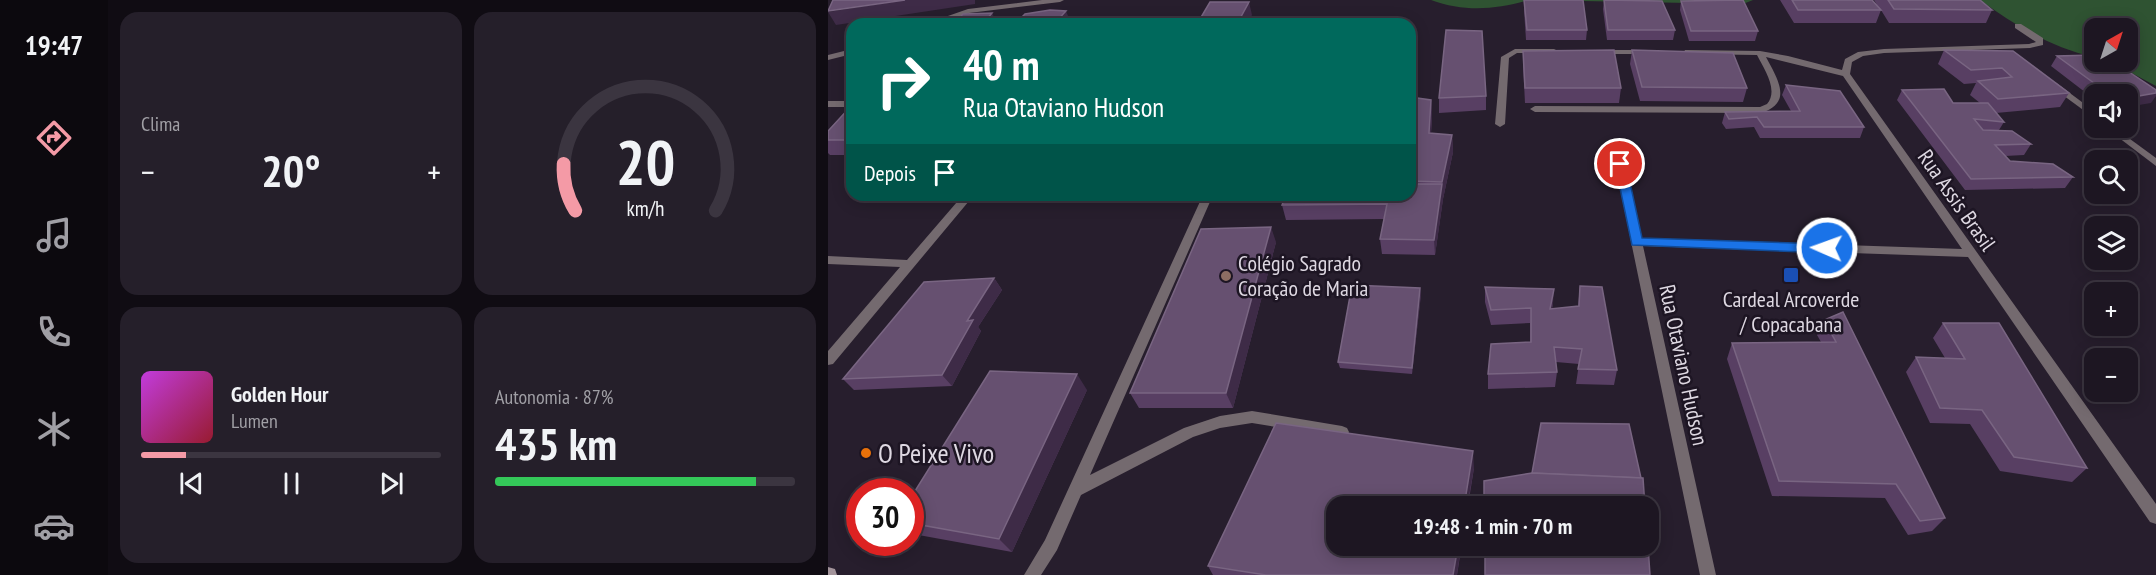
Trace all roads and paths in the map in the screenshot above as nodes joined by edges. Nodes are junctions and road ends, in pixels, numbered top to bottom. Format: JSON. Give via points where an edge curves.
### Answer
{"nodes":[{"id":1,"x":1060,"y":0,"type":"edge"},
{"id":2,"x":947,"y":18,"type":"edge"},
{"id":3,"x":2018,"y":26,"type":"dead end"},
{"id":4,"x":1563,"y":51,"type":"edge"},
{"id":5,"x":1587,"y":51,"type":"edge"},
{"id":6,"x":846,"y":52,"type":"edge"},
{"id":7,"x":1659,"y":52,"type":"edge"},
{"id":8,"x":1683,"y":52,"type":"edge"},
{"id":9,"x":1760,"y":54,"type":"junction"},
{"id":10,"x":828,"y":57,"type":"edge"},
{"id":11,"x":1846,"y":74,"type":"junction"},
{"id":12,"x":2049,"y":81,"type":"edge"},
{"id":13,"x":828,"y":104,"type":"edge"},
{"id":14,"x":846,"y":104,"type":"edge"},
{"id":15,"x":2084,"y":107,"type":"edge"},
{"id":16,"x":1535,"y":109,"type":"edge"},
{"id":17,"x":1500,"y":124,"type":"dead end"},
{"id":18,"x":2123,"y":138,"type":"edge"},
{"id":19,"x":2156,"y":163,"type":"edge"},
{"id":20,"x":1620,"y":164,"type":"dead end"},
{"id":21,"x":964,"y":201,"type":"edge"},
{"id":22,"x":1205,"y":201,"type":"edge"},
{"id":23,"x":1636,"y":242,"type":"junction"},
{"id":24,"x":1970,"y":253,"type":"junction"},
{"id":25,"x":828,"y":260,"type":"edge"},
{"id":26,"x":911,"y":264,"type":"junction"},
{"id":27,"x":828,"y":360,"type":"edge"},
{"id":28,"x":1354,"y":434,"type":"edge"},
{"id":29,"x":1076,"y":490,"type":"junction"},
{"id":30,"x":2156,"y":517,"type":"edge"},
{"id":31,"x":1032,"y":575,"type":"edge"},
{"id":32,"x":1708,"y":575,"type":"edge"}],
"edges":[{"from":1,"to":2,"type":"street","via":[[968,11]]},
{"from":3,"to":11,"type":"street","via":[[2040,43],[2009,50],[1861,54],[1848,61]]},
{"from":4,"to":17,"type":"street","via":[[1515,51],[1505,57]]},
{"from":5,"to":7,"type":"street"},
{"from":6,"to":10,"type":"street"},
{"from":8,"to":9,"type":"street"},
{"from":9,"to":11,"type":"street"},
{"from":9,"to":16,"type":"street","via":[[1778,92],[1770,108]]},
{"from":11,"to":24,"type":"street","name":"Rua Assis Brasil"},
{"from":12,"to":15,"type":"street"},
{"from":13,"to":14,"type":"street"},
{"from":18,"to":19,"type":"street"},
{"from":20,"to":23,"type":"street","name":"Rua Otaviano Hudson"},
{"from":21,"to":26,"type":"street"},
{"from":22,"to":29,"type":"street"},
{"from":23,"to":24,"type":"street"},
{"from":23,"to":32,"type":"street","name":"Rua Otaviano Hudson"},
{"from":24,"to":30,"type":"street","name":"Rua Assis Brasil"},
{"from":25,"to":26,"type":"street"},
{"from":26,"to":27,"type":"street"},
{"from":28,"to":29,"type":"street","via":[[1252,417],[1220,422],[1189,432]]},
{"from":29,"to":31,"type":"street","via":[[1051,545]]}]}
